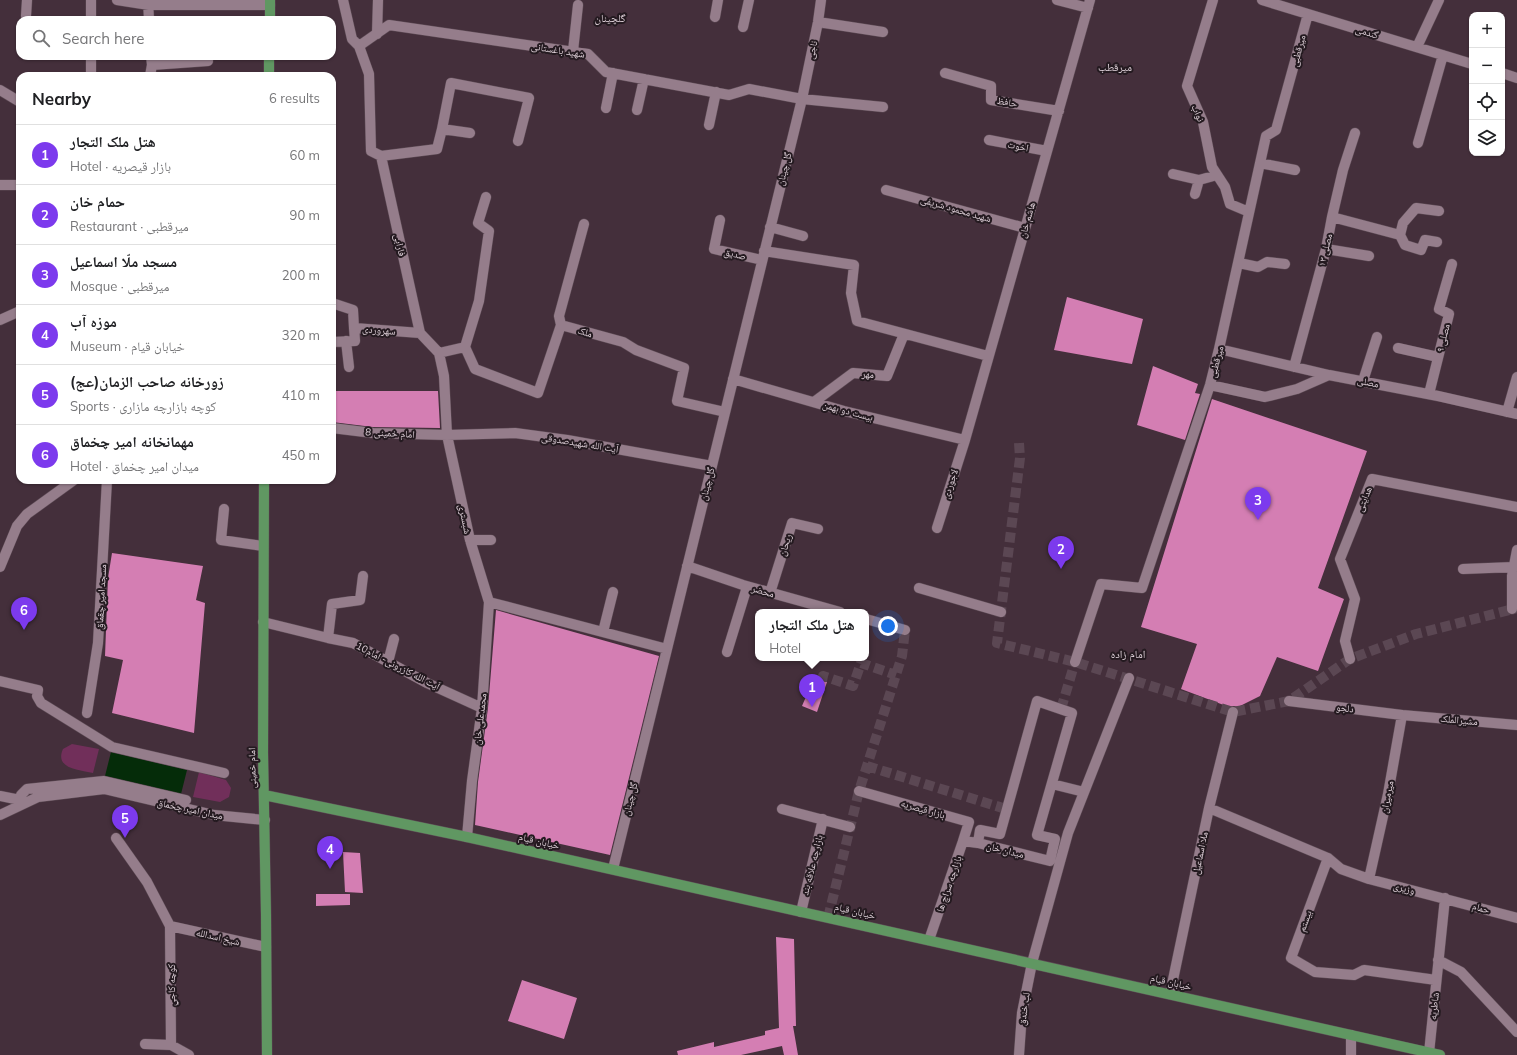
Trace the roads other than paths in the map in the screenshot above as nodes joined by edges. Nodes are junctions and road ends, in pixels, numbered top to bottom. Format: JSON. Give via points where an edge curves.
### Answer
{"nodes":[{"id":1,"x":27,"y":0,"type":"edge"},
{"id":2,"x":91,"y":0,"type":"edge"},
{"id":3,"x":117,"y":0,"type":"edge"},
{"id":4,"x":344,"y":0,"type":"edge"},
{"id":5,"x":378,"y":0,"type":"edge"},
{"id":6,"x":718,"y":0,"type":"edge"},
{"id":7,"x":749,"y":0,"type":"edge"},
{"id":8,"x":821,"y":0,"type":"edge"},
{"id":9,"x":1057,"y":0,"type":"edge"},
{"id":10,"x":1213,"y":0,"type":"edge"},
{"id":11,"x":1262,"y":0,"type":"edge"},
{"id":12,"x":1439,"y":0,"type":"edge"},
{"id":13,"x":148,"y":2,"type":"edge"},
{"id":14,"x":270,"y":2,"type":"edge"},
{"id":15,"x":1089,"y":4,"type":"edge"},
{"id":16,"x":578,"y":5,"type":"dead end"},
{"id":17,"x":1308,"y":14,"type":"junction"},
{"id":18,"x":26,"y":16,"type":"dead end"},
{"id":19,"x":91,"y":16,"type":"edge"},
{"id":20,"x":150,"y":16,"type":"edge"},
{"id":21,"x":270,"y":16,"type":"edge"},
{"id":22,"x":715,"y":17,"type":"dead end"},
{"id":23,"x":818,"y":22,"type":"junction"},
{"id":24,"x":743,"y":28,"type":"dead end"},
{"id":25,"x":883,"y":32,"type":"dead end"},
{"id":26,"x":377,"y":34,"type":"junction"},
{"id":27,"x":359,"y":46,"type":"junction"},
{"id":28,"x":1416,"y":47,"type":"junction"},
{"id":29,"x":573,"y":51,"type":"junction"},
{"id":30,"x":1443,"y":55,"type":"junction"},
{"id":31,"x":91,"y":60,"type":"edge"},
{"id":32,"x":269,"y":60,"type":"edge"},
{"id":33,"x":152,"y":61,"type":"edge"},
{"id":34,"x":208,"y":61,"type":"dead end"},
{"id":35,"x":1469,"y":63,"type":"edge"},
{"id":36,"x":91,"y":72,"type":"edge"},
{"id":37,"x":151,"y":72,"type":"edge"},
{"id":38,"x":269,"y":72,"type":"edge"},
{"id":39,"x":613,"y":73,"type":"junction"},
{"id":40,"x":945,"y":73,"type":"dead end"},
{"id":41,"x":1505,"y":74,"type":"edge"},
{"id":42,"x":1517,"y":78,"type":"edge"},
{"id":43,"x":644,"y":79,"type":"junction"},
{"id":44,"x":0,"y":90,"type":"edge"},
{"id":45,"x":716,"y":92,"type":"junction"},
{"id":46,"x":802,"y":99,"type":"junction"},
{"id":47,"x":16,"y":100,"type":"edge"},
{"id":48,"x":883,"y":107,"type":"dead end"},
{"id":49,"x":606,"y":108,"type":"dead end"},
{"id":50,"x":637,"y":110,"type":"dead end"},
{"id":51,"x":1059,"y":111,"type":"junction"},
{"id":52,"x":709,"y":124,"type":"dead end"},
{"id":53,"x":442,"y":130,"type":"junction"},
{"id":54,"x":470,"y":132,"type":"dead end"},
{"id":55,"x":1354,"y":133,"type":"dead end"},
{"id":56,"x":989,"y":140,"type":"dead end"},
{"id":57,"x":518,"y":141,"type":"dead end"},
{"id":58,"x":1418,"y":143,"type":"dead end"},
{"id":59,"x":1047,"y":151,"type":"junction"},
{"id":60,"x":381,"y":156,"type":"junction"},
{"id":61,"x":1260,"y":163,"type":"junction"},
{"id":62,"x":1295,"y":170,"type":"dead end"},
{"id":63,"x":1174,"y":174,"type":"dead end"},
{"id":64,"x":1217,"y":176,"type":"junction"},
{"id":65,"x":1199,"y":180,"type":"junction"},
{"id":66,"x":0,"y":185,"type":"edge"},
{"id":67,"x":16,"y":185,"type":"edge"},
{"id":68,"x":886,"y":190,"type":"dead end"},
{"id":69,"x":1195,"y":194,"type":"dead end"},
{"id":70,"x":486,"y":197,"type":"dead end"},
{"id":71,"x":1439,"y":211,"type":"dead end"},
{"id":72,"x":1249,"y":212,"type":"junction"},
{"id":73,"x":1332,"y":217,"type":"junction"},
{"id":74,"x":720,"y":220,"type":"dead end"},
{"id":75,"x":584,"y":224,"type":"dead end"},
{"id":76,"x":770,"y":227,"type":"junction"},
{"id":77,"x":1025,"y":228,"type":"junction"},
{"id":78,"x":1400,"y":235,"type":"junction"},
{"id":79,"x":803,"y":236,"type":"dead end"},
{"id":80,"x":1436,"y":242,"type":"dead end"},
{"id":81,"x":1326,"y":249,"type":"junction"},
{"id":82,"x":763,"y":256,"type":"junction"},
{"id":83,"x":1369,"y":256,"type":"dead end"},
{"id":84,"x":1239,"y":263,"type":"junction"},
{"id":85,"x":1285,"y":264,"type":"dead end"},
{"id":86,"x":1452,"y":264,"type":"dead end"},
{"id":87,"x":336,"y":304,"type":"edge"},
{"id":88,"x":16,"y":313,"type":"edge"},
{"id":89,"x":0,"y":320,"type":"edge"},
{"id":90,"x":561,"y":325,"type":"junction"},
{"id":91,"x":354,"y":328,"type":"junction"},
{"id":92,"x":420,"y":334,"type":"junction"},
{"id":93,"x":904,"y":334,"type":"junction"},
{"id":94,"x":1377,"y":337,"type":"dead end"},
{"id":95,"x":346,"y":341,"type":"junction"},
{"id":96,"x":336,"y":342,"type":"edge"},
{"id":97,"x":465,"y":347,"type":"junction"},
{"id":98,"x":1398,"y":348,"type":"dead end"},
{"id":99,"x":1220,"y":349,"type":"junction"},
{"id":100,"x":439,"y":353,"type":"junction"},
{"id":101,"x":988,"y":356,"type":"junction"},
{"id":102,"x":1438,"y":357,"type":"junction"},
{"id":103,"x":349,"y":367,"type":"dead end"},
{"id":104,"x":1294,"y":367,"type":"junction"},
{"id":105,"x":1329,"y":375,"type":"junction"},
{"id":106,"x":1517,"y":377,"type":"edge"},
{"id":107,"x":733,"y":379,"type":"junction"},
{"id":108,"x":1364,"y":382,"type":"junction"},
{"id":109,"x":1210,"y":385,"type":"junction"},
{"id":110,"x":1429,"y":394,"type":"junction"},
{"id":111,"x":814,"y":402,"type":"junction"},
{"id":112,"x":725,"y":412,"type":"junction"},
{"id":113,"x":1512,"y":413,"type":"edge"},
{"id":114,"x":336,"y":428,"type":"edge"},
{"id":115,"x":447,"y":436,"type":"junction"},
{"id":116,"x":964,"y":440,"type":"junction"},
{"id":117,"x":712,"y":466,"type":"junction"},
{"id":118,"x":68,"y":484,"type":"edge"},
{"id":119,"x":107,"y":484,"type":"edge"},
{"id":120,"x":264,"y":484,"type":"edge"},
{"id":121,"x":1517,"y":506,"type":"edge"},
{"id":122,"x":224,"y":509,"type":"dead end"},
{"id":123,"x":937,"y":528,"type":"dead end"},
{"id":124,"x":818,"y":530,"type":"dead end"},
{"id":125,"x":470,"y":540,"type":"junction"},
{"id":126,"x":491,"y":540,"type":"dead end"},
{"id":127,"x":263,"y":546,"type":"junction"},
{"id":128,"x":1517,"y":550,"type":"edge"},
{"id":129,"x":688,"y":566,"type":"junction"},
{"id":130,"x":0,"y":567,"type":"edge"},
{"id":131,"x":1514,"y":567,"type":"junction"},
{"id":132,"x":1463,"y":569,"type":"dead end"},
{"id":133,"x":363,"y":576,"type":"dead end"},
{"id":134,"x":747,"y":586,"type":"junction"},
{"id":135,"x":919,"y":588,"type":"dead end"},
{"id":136,"x":613,"y":592,"type":"dead end"},
{"id":137,"x":770,"y":593,"type":"junction"},
{"id":138,"x":489,"y":602,"type":"junction"},
{"id":139,"x":829,"y":609,"type":"edge"},
{"id":140,"x":1512,"y":609,"type":"dead end"},
{"id":141,"x":1001,"y":612,"type":"dead end"},
{"id":142,"x":869,"y":620,"type":"edge"},
{"id":143,"x":263,"y":622,"type":"junction"},
{"id":144,"x":905,"y":630,"type":"dead end"},
{"id":145,"x":602,"y":632,"type":"junction"},
{"id":146,"x":328,"y":638,"type":"junction"},
{"id":147,"x":394,"y":639,"type":"dead end"},
{"id":148,"x":667,"y":649,"type":"junction"},
{"id":149,"x":727,"y":652,"type":"dead end"},
{"id":150,"x":1350,"y":659,"type":"dead end"},
{"id":151,"x":388,"y":662,"type":"junction"},
{"id":152,"x":1075,"y":662,"type":"tunnel mouth"},
{"id":153,"x":1129,"y":678,"type":"dead end"},
{"id":154,"x":0,"y":681,"type":"edge"},
{"id":155,"x":1289,"y":702,"type":"dead end"},
{"id":156,"x":482,"y":708,"type":"junction"},
{"id":157,"x":1233,"y":712,"type":"dead end"},
{"id":158,"x":87,"y":713,"type":"dead end"},
{"id":159,"x":1402,"y":715,"type":"junction"},
{"id":160,"x":1517,"y":725,"type":"edge"},
{"id":161,"x":224,"y":773,"type":"dead end"},
{"id":162,"x":1052,"y":784,"type":"junction"},
{"id":163,"x":859,"y":791,"type":"dead end"},
{"id":164,"x":1084,"y":792,"type":"junction"},
{"id":165,"x":264,"y":795,"type":"junction"},
{"id":166,"x":0,"y":796,"type":"edge"},
{"id":167,"x":186,"y":800,"type":"dead end"},
{"id":168,"x":1209,"y":808,"type":"junction"},
{"id":169,"x":782,"y":809,"type":"dead end"},
{"id":170,"x":0,"y":815,"type":"edge"},
{"id":171,"x":823,"y":819,"type":"junction"},
{"id":172,"x":265,"y":820,"type":"junction"},
{"id":173,"x":850,"y":827,"type":"dead end"},
{"id":174,"x":467,"y":837,"type":"junction"},
{"id":175,"x":116,"y":838,"type":"dead end"},
{"id":176,"x":963,"y":841,"type":"junction"},
{"id":177,"x":978,"y":843,"type":"junction"},
{"id":178,"x":1050,"y":857,"type":"junction"},
{"id":179,"x":1328,"y":858,"type":"junction"},
{"id":180,"x":1060,"y":860,"type":"junction"},
{"id":181,"x":613,"y":869,"type":"junction"},
{"id":182,"x":1369,"y":879,"type":"junction"},
{"id":183,"x":1445,"y":898,"type":"junction"},
{"id":184,"x":801,"y":912,"type":"junction"},
{"id":185,"x":1517,"y":918,"type":"edge"},
{"id":186,"x":170,"y":926,"type":"junction"},
{"id":187,"x":929,"y":940,"type":"junction"},
{"id":188,"x":266,"y":947,"type":"junction"},
{"id":189,"x":1438,"y":960,"type":"junction"},
{"id":190,"x":1032,"y":963,"type":"junction"},
{"id":191,"x":1436,"y":980,"type":"junction"},
{"id":192,"x":1170,"y":994,"type":"junction"},
{"id":193,"x":1517,"y":1032,"type":"edge"},
{"id":194,"x":1351,"y":1035,"type":"junction"},
{"id":195,"x":145,"y":1044,"type":"dead end"},
{"id":196,"x":171,"y":1045,"type":"junction"},
{"id":197,"x":1428,"y":1052,"type":"junction"},
{"id":198,"x":188,"y":1055,"type":"edge"},
{"id":199,"x":267,"y":1055,"type":"edge"},
{"id":200,"x":1019,"y":1055,"type":"edge"},
{"id":201,"x":1351,"y":1055,"type":"edge"},
{"id":202,"x":1440,"y":1055,"type":"edge"}],
"edges":[{"from":1,"to":18,"type":"street"},
{"from":2,"to":19,"type":"street"},
{"from":3,"to":13,"type":"street"},
{"from":4,"to":27,"type":"street","via":[[352,39]]},
{"from":5,"to":26,"type":"street"},
{"from":6,"to":22,"type":"street"},
{"from":7,"to":24,"type":"street"},
{"from":8,"to":23,"type":"street","name":"ناجی"},
{"from":9,"to":15,"type":"street"},
{"from":10,"to":64,"type":"street","name":"نواب","via":[[1187,86],[1203,122],[1212,167]]},
{"from":11,"to":17,"type":"street","name":"گندمی"},
{"from":12,"to":28,"type":"street"},
{"from":13,"to":14,"type":"street"},
{"from":13,"to":20,"type":"street"},
{"from":14,"to":21,"type":"main road"},
{"from":15,"to":51,"type":"street","name":"هاشم خان"},
{"from":16,"to":29,"type":"street"},
{"from":17,"to":28,"type":"street","name":"گندمی"},
{"from":17,"to":61,"type":"street","name":"میرقطبی","via":[[1276,130],[1266,136]]},
{"from":23,"to":25,"type":"street"},
{"from":23,"to":46,"type":"street","name":"ناجی"},
{"from":26,"to":27,"type":"street","name":"شهید باغستانی"},
{"from":26,"to":29,"type":"street","name":"شهید باغستانی","via":[[389,25]]},
{"from":27,"to":60,"type":"street","name":"فارابی","via":[[369,74],[371,151]]},
{"from":28,"to":30,"type":"street","name":"گندمی"},
{"from":29,"to":39,"type":"street","name":"شهید باغستانی","via":[[588,54],[606,72]]},
{"from":30,"to":35,"type":"street","name":"گندمی"},
{"from":30,"to":58,"type":"street"},
{"from":31,"to":36,"type":"street"},
{"from":32,"to":38,"type":"main road"},
{"from":33,"to":34,"type":"street"},
{"from":33,"to":37,"type":"street"},
{"from":39,"to":43,"type":"street","name":"شهید باغستانی"},
{"from":39,"to":49,"type":"street"},
{"from":40,"to":51,"type":"street","name":"حافظ","via":[[991,86],[991,100]]},
{"from":41,"to":42,"type":"street"},
{"from":43,"to":45,"type":"street","name":"شهید باغستانی"},
{"from":43,"to":50,"type":"street"},
{"from":44,"to":47,"type":"street"},
{"from":45,"to":46,"type":"street","name":"شهید باغستانی","via":[[729,95],[749,89]]},
{"from":45,"to":52,"type":"street"},
{"from":46,"to":48,"type":"street","name":"شهید باغستانی"},
{"from":46,"to":76,"type":"street","name":"گل چینان"},
{"from":51,"to":59,"type":"street","name":"هاشم خان"},
{"from":53,"to":54,"type":"street"},
{"from":53,"to":57,"type":"street","via":[[452,83],[529,98]]},
{"from":53,"to":60,"type":"street","via":[[437,148]]},
{"from":55,"to":73,"type":"street","name":"مصلی ۱۳"},
{"from":56,"to":59,"type":"street","name":"اخوت"},
{"from":59,"to":77,"type":"street","name":"هاشم خان"},
{"from":60,"to":92,"type":"street","name":"فارابی"},
{"from":61,"to":62,"type":"street"},
{"from":61,"to":72,"type":"street","name":"میرقطبی"},
{"from":63,"to":65,"type":"street"},
{"from":64,"to":65,"type":"street"},
{"from":64,"to":72,"type":"street","name":"نواب","via":[[1225,187],[1230,204]]},
{"from":65,"to":69,"type":"street"},
{"from":66,"to":67,"type":"street"},
{"from":68,"to":77,"type":"street","name":"شهید محمود شریفی"},
{"from":70,"to":97,"type":"street","via":[[478,223],[489,231],[479,301]]},
{"from":71,"to":78,"type":"street","via":[[1416,208],[1403,222]]},
{"from":72,"to":84,"type":"street","name":"میرقطبی"},
{"from":73,"to":78,"type":"street"},
{"from":73,"to":81,"type":"street","name":"مصلی ۱۳"},
{"from":74,"to":82,"type":"street","name":"صدیق","via":[[714,249]]},
{"from":75,"to":90,"type":"street","via":[[559,316]]},
{"from":76,"to":79,"type":"street"},
{"from":76,"to":82,"type":"street","name":"گل چینان"},
{"from":77,"to":101,"type":"street","name":"هاشم خان"},
{"from":78,"to":80,"type":"street","via":[[1405,245],[1421,250],[1425,240]]},
{"from":81,"to":83,"type":"street"},
{"from":81,"to":104,"type":"street","name":"مصلی ۱۳"},
{"from":82,"to":93,"type":"street","via":[[854,265],[851,293],[857,321]]},
{"from":82,"to":107,"type":"street","name":"گل چینان"},
{"from":84,"to":85,"type":"street","via":[[1258,267],[1267,262]]},
{"from":84,"to":99,"type":"street","name":"میرقطبی"},
{"from":86,"to":102,"type":"street","name":"مصلی ۹","via":[[1439,309],[1449,314]]},
{"from":87,"to":91,"type":"street","name":"سهروردی","via":[[353,310]]},
{"from":88,"to":89,"type":"street"},
{"from":90,"to":97,"type":"street","via":[[538,393],[475,369]]},
{"from":90,"to":112,"type":"street","name":"ملک","via":[[623,342],[636,350],[684,368],[677,400]]},
{"from":91,"to":92,"type":"street","name":"سهروردی"},
{"from":91,"to":95,"type":"street","via":[[355,341]]},
{"from":92,"to":100,"type":"street"},
{"from":93,"to":101,"type":"street"},
{"from":93,"to":111,"type":"street","name":"مهر","via":[[887,376],[853,373]]},
{"from":94,"to":108,"type":"street"},
{"from":95,"to":96,"type":"street"},
{"from":95,"to":103,"type":"street"},
{"from":97,"to":100,"type":"street"},
{"from":98,"to":102,"type":"street"},
{"from":99,"to":104,"type":"street","name":"مصلی"},
{"from":99,"to":109,"type":"street","name":"میرقطبی"},
{"from":100,"to":115,"type":"street","name":"شبستری","via":[[444,376]]},
{"from":101,"to":116,"type":"street","name":"هاشم خان"},
{"from":102,"to":110,"type":"street","name":"مصلی ۹"},
{"from":104,"to":105,"type":"street","name":"مصلی"},
{"from":105,"to":108,"type":"street","name":"مصلی"},
{"from":105,"to":109,"type":"street","via":[[1296,389],[1265,397]]},
{"from":106,"to":113,"type":"street"},
{"from":107,"to":111,"type":"street","name":"بیست دو بهمن"},
{"from":107,"to":112,"type":"street","name":"گل چینان"},
{"from":108,"to":110,"type":"street","name":"مصلی"},
{"from":109,"to":152,"type":"street","name":"میرقطبی","via":[[1142,588],[1101,584]]},
{"from":110,"to":113,"type":"street","name":"مصلی"},
{"from":111,"to":116,"type":"street","name":"بیست دو بهمن"},
{"from":112,"to":117,"type":"street","name":"گل چینان"},
{"from":114,"to":115,"type":"street","name":"امام خمینی 8","via":[[373,433]]},
{"from":115,"to":117,"type":"street","name":"آیت الله شهیدصدوقی","via":[[515,433]]},
{"from":115,"to":125,"type":"street","name":"شبستری"},
{"from":116,"to":123,"type":"street","name":"لاجوردی"},
{"from":117,"to":129,"type":"street","name":"گل چینان"},
{"from":118,"to":130,"type":"street","via":[[27,514],[17,526]]},
{"from":119,"to":158,"type":"street","name":"مسجد امیر چقماق","via":[[98,643]]},
{"from":120,"to":127,"type":"main road","name":"امام خمینی"},
{"from":121,"to":150,"type":"street","name":"هدایتی","via":[[1372,479],[1340,559],[1355,599],[1345,641]]},
{"from":122,"to":127,"type":"street","via":[[221,540]]},
{"from":124,"to":137,"type":"street","name":"ریحان","via":[[792,523]]},
{"from":125,"to":126,"type":"street"},
{"from":125,"to":138,"type":"street","name":"شبستری"},
{"from":127,"to":143,"type":"main road","name":"امام خمینی"},
{"from":128,"to":131,"type":"street"},
{"from":129,"to":134,"type":"street","name":"محضر"},
{"from":129,"to":148,"type":"street","name":"گل چینان"},
{"from":131,"to":132,"type":"street"},
{"from":131,"to":140,"type":"street"},
{"from":133,"to":146,"type":"street","via":[[360,600],[332,604]]},
{"from":134,"to":137,"type":"street","name":"محضر"},
{"from":134,"to":149,"type":"street"},
{"from":135,"to":141,"type":"street"},
{"from":136,"to":145,"type":"street"},
{"from":137,"to":139,"type":"street","name":"محضر"},
{"from":138,"to":145,"type":"street"},
{"from":138,"to":156,"type":"street","name":"محمدعلی خان"},
{"from":142,"to":144,"type":"street"},
{"from":143,"to":146,"type":"street","name":"آیت الله کازرونی- امام10"},
{"from":143,"to":165,"type":"main road","name":"امام خمینی"},
{"from":145,"to":148,"type":"street"},
{"from":146,"to":151,"type":"street","name":"آیت الله کازرونی- امام10","via":[[353,643]]},
{"from":147,"to":151,"type":"street"},
{"from":148,"to":181,"type":"street","name":"گل چینان"},
{"from":151,"to":156,"type":"street","name":"آیت الله کازرونی- امام10"},
{"from":153,"to":164,"type":"street","name":"لب خندق"},
{"from":154,"to":161,"type":"street","via":[[38,690],[37,696],[41,703],[112,747]]},
{"from":155,"to":159,"type":"street","name":"دلجو"},
{"from":156,"to":174,"type":"street","name":"محمدعلی خان"},
{"from":157,"to":168,"type":"street","name":"ملا اسماعیل"},
{"from":159,"to":160,"type":"street","name":"مشیرالملک"},
{"from":159,"to":182,"type":"street","name":"میرمیران"},
{"from":162,"to":164,"type":"street"},
{"from":162,"to":177,"type":"street","name":"میدان خان","via":[[1072,713],[1036,701],[1000,834],[980,830]]},
{"from":162,"to":178,"type":"street","name":"میدان خان","via":[[1037,835],[1055,839]]},
{"from":163,"to":176,"type":"street","name":"بازار قیصریه","via":[[968,822]]},
{"from":164,"to":180,"type":"street","name":"لب خندق"},
{"from":165,"to":172,"type":"main road","name":"امام خمینی"},
{"from":165,"to":174,"type":"main road","name":"خیابان قیام"},
{"from":166,"to":167,"type":"street","name":"میدان امیر چخماق","via":[[20,800],[27,789],[104,781]]},
{"from":168,"to":179,"type":"street","name":"وزیری"},
{"from":168,"to":192,"type":"street","name":"ملا اسماعیل"},
{"from":169,"to":171,"type":"street"},
{"from":170,"to":172,"type":"street","name":"میدان امیر چخماق","via":[[38,797],[104,789],[214,815]]},
{"from":171,"to":173,"type":"street"},
{"from":171,"to":184,"type":"street","name":"بازارچه علاقه بند"},
{"from":172,"to":188,"type":"main road","name":"امام خمینی"},
{"from":174,"to":181,"type":"main road","name":"خیابان قیام"},
{"from":175,"to":186,"type":"street","via":[[147,882]]},
{"from":176,"to":177,"type":"street"},
{"from":176,"to":187,"type":"street","name":"بازارچه سراچ ها"},
{"from":177,"to":178,"type":"street","name":"میدان خان","via":[[1050,861]]},
{"from":178,"to":180,"type":"street"},
{"from":179,"to":182,"type":"street","name":"وزیری","via":[[1341,869]]},
{"from":179,"to":191,"type":"street","name":"بیستم","via":[[1291,958],[1315,972],[1354,975],[1364,970]]},
{"from":180,"to":190,"type":"street","name":"لب خندق"},
{"from":181,"to":184,"type":"main road","name":"خیابان قیام"},
{"from":182,"to":183,"type":"street","name":"وزیری"},
{"from":183,"to":185,"type":"street","name":"حمام"},
{"from":183,"to":189,"type":"street"},
{"from":184,"to":187,"type":"main road","name":"خیابان قیام"},
{"from":186,"to":188,"type":"street","name":"شیخ اسدالله"},
{"from":186,"to":196,"type":"street","name":"کوچه کاجي"},
{"from":187,"to":190,"type":"main road","name":"خیابان قیام"},
{"from":188,"to":199,"type":"main road","name":"امام خمینی"},
{"from":189,"to":191,"type":"street","name":"شاطریه"},
{"from":189,"to":193,"type":"street","via":[[1461,972]]},
{"from":190,"to":192,"type":"main road","name":"خیابان قیام"},
{"from":190,"to":200,"type":"street","name":"لب خندق","via":[[1022,1013]]},
{"from":191,"to":197,"type":"street","name":"شاطریه"},
{"from":192,"to":194,"type":"main road","name":"خیابان قیام"},
{"from":194,"to":197,"type":"main road","name":"خیابان قیام"},
{"from":194,"to":201,"type":"street"},
{"from":195,"to":196,"type":"street"},
{"from":196,"to":198,"type":"street"},
{"from":197,"to":202,"type":"main road","name":"خیابان قیام"}]}
